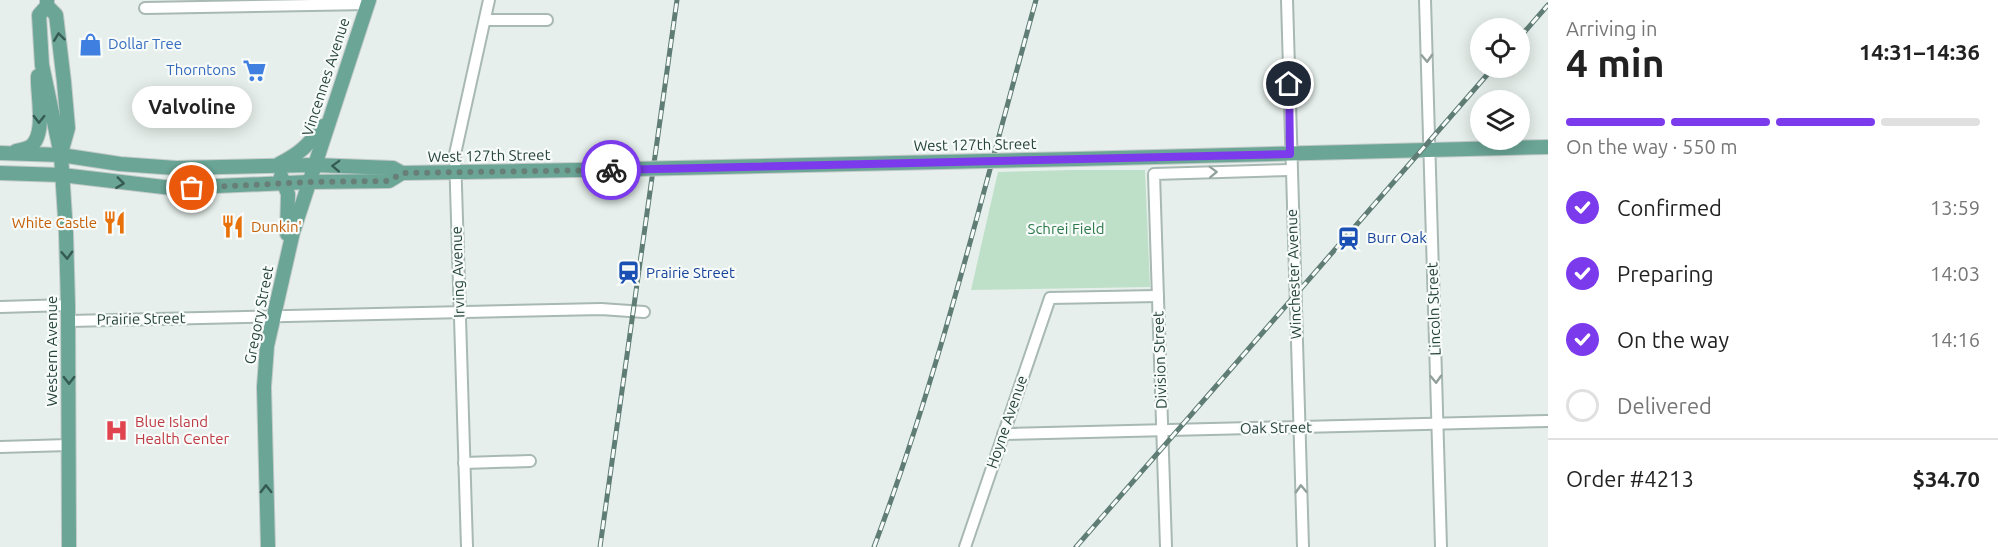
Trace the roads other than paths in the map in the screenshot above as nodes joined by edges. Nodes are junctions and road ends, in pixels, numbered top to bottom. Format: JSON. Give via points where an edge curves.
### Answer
{"nodes":[{"id":1,"x":489,"y":0,"type":"edge"},
{"id":2,"x":1287,"y":0,"type":"edge"},
{"id":3,"x":1425,"y":0,"type":"edge"},
{"id":4,"x":369,"y":2,"type":"edge"},
{"id":5,"x":47,"y":3,"type":"edge"},
{"id":6,"x":145,"y":8,"type":"dead end"},
{"id":7,"x":485,"y":20,"type":"junction"},
{"id":8,"x":547,"y":20,"type":"dead end"},
{"id":9,"x":42,"y":65,"type":"junction"},
{"id":10,"x":331,"y":115,"type":"junction"},
{"id":11,"x":1548,"y":147,"type":"edge"},
{"id":12,"x":1429,"y":150,"type":"junction"},
{"id":13,"x":4,"y":153,"type":"edge"},
{"id":14,"x":1290,"y":154,"type":"junction"},
{"id":15,"x":61,"y":155,"type":"junction"},
{"id":16,"x":314,"y":165,"type":"junction"},
{"id":17,"x":275,"y":166,"type":"junction"},
{"id":18,"x":1290,"y":170,"type":"junction"},
{"id":19,"x":0,"y":173,"type":"edge"},
{"id":20,"x":402,"y":173,"type":"junction"},
{"id":21,"x":454,"y":173,"type":"junction"},
{"id":22,"x":62,"y":175,"type":"junction"},
{"id":23,"x":309,"y":182,"type":"junction"},
{"id":24,"x":285,"y":184,"type":"junction"},
{"id":25,"x":287,"y":254,"type":"junction"},
{"id":26,"x":1158,"y":296,"type":"junction"},
{"id":27,"x":68,"y":305,"type":"junction"},
{"id":28,"x":0,"y":307,"type":"edge"},
{"id":29,"x":459,"y":312,"type":"junction"},
{"id":30,"x":644,"y":312,"type":"dead end"},
{"id":31,"x":272,"y":316,"type":"junction"},
{"id":32,"x":69,"y":321,"type":"junction"},
{"id":33,"x":1548,"y":421,"type":"edge"},
{"id":34,"x":1437,"y":424,"type":"junction"},
{"id":35,"x":1300,"y":427,"type":"junction"},
{"id":36,"x":1162,"y":430,"type":"junction"},
{"id":37,"x":1003,"y":434,"type":"junction"},
{"id":38,"x":69,"y":446,"type":"junction"},
{"id":39,"x":0,"y":447,"type":"edge"},
{"id":40,"x":530,"y":461,"type":"dead end"},
{"id":41,"x":464,"y":463,"type":"junction"},
{"id":42,"x":69,"y":547,"type":"edge"},
{"id":43,"x":268,"y":547,"type":"edge"},
{"id":44,"x":467,"y":547,"type":"edge"},
{"id":45,"x":965,"y":547,"type":"edge"},
{"id":46,"x":1166,"y":547,"type":"edge"},
{"id":47,"x":1303,"y":547,"type":"edge"},
{"id":48,"x":1441,"y":547,"type":"edge"}],
"edges":[{"from":1,"to":7,"type":"street","name":"Irving Avenue"},
{"from":2,"to":14,"type":"street","name":"Winchester Avenue"},
{"from":3,"to":12,"type":"street","name":"Lincoln Street","one_way":true},
{"from":4,"to":6,"type":"street"},
{"from":4,"to":10,"type":"main road","name":"Vincennes Avenue"},
{"from":5,"to":9,"type":"main road","name":"Western Avenue","via":[[39,15]]},
{"from":15,"to":5,"type":"main road","name":"Western Avenue","one_way":true,"via":[[68,128],[64,82],[56,15]]},
{"from":7,"to":8,"type":"street"},
{"from":7,"to":21,"type":"street","name":"Irving Avenue","via":[[454,154]]},
{"from":9,"to":13,"type":"main road","one_way":true,"via":[[38,78],[38,138],[29,148]]},
{"from":9,"to":15,"type":"main road","name":"Western Avenue"},
{"from":10,"to":16,"type":"main road","name":"Vincennes Avenue"},
{"from":10,"to":17,"type":"main road","via":[[298,155]]},
{"from":11,"to":12,"type":"main road","name":"West 127th Street"},
{"from":12,"to":14,"type":"main road","name":"West 127th Street"},
{"from":12,"to":34,"type":"street","name":"Lincoln Street","one_way":true},
{"from":13,"to":15,"type":"main road","name":"West 127th Street"},
{"from":14,"to":18,"type":"street","name":"Winchester Avenue"},
{"from":14,"to":21,"type":"main road","name":"West 127th Street","bridge":true},
{"from":15,"to":17,"type":"main road","name":"West 127th Street","via":[[176,168]]},
{"from":15,"to":22,"type":"main road","name":"Western Avenue"},
{"from":16,"to":17,"type":"main road","name":"West 127th Street"},
{"from":20,"to":16,"type":"main road","name":"West 127th Street","one_way":true,"via":[[393,168]]},
{"from":16,"to":23,"type":"main road","name":"Gregory Street"},
{"from":17,"to":24,"type":"main road"},
{"from":26,"to":18,"type":"street","name":"Division Street","one_way":true,"via":[[1154,174]]},
{"from":18,"to":35,"type":"street","name":"Winchester Avenue"},
{"from":19,"to":22,"type":"main road","name":"West 127th Street"},
{"from":20,"to":21,"type":"main road","name":"West 127th Street"},
{"from":20,"to":23,"type":"main road","name":"West 127th Street","via":[[389,181]]},
{"from":21,"to":29,"type":"street","name":"Irving Avenue"},
{"from":22,"to":24,"type":"main road","name":"West 127th Street","one_way":true,"via":[[172,188]]},
{"from":22,"to":27,"type":"main road","name":"Western Avenue","one_way":true},
{"from":23,"to":24,"type":"main road","name":"West 127th Street"},
{"from":23,"to":25,"type":"main road","name":"Gregory Street"},
{"from":24,"to":25,"type":"main road"},
{"from":25,"to":31,"type":"main road","name":"Gregory Street"},
{"from":26,"to":36,"type":"street","name":"Division Street"},
{"from":26,"to":37,"type":"street","name":"Hoyne Avenue","via":[[1050,298]]},
{"from":27,"to":28,"type":"street"},
{"from":27,"to":32,"type":"main road","name":"Western Avenue"},
{"from":29,"to":30,"type":"street","name":"Prairie Street"},
{"from":29,"to":31,"type":"street","name":"Prairie Street"},
{"from":29,"to":41,"type":"street","name":"Irving Avenue"},
{"from":31,"to":32,"type":"street","name":"Prairie Street"},
{"from":43,"to":31,"type":"main road","name":"Gregory Street","one_way":true,"via":[[264,387]]},
{"from":32,"to":38,"type":"main road","name":"Western Avenue","one_way":true},
{"from":33,"to":34,"type":"street","name":"Oak Street"},
{"from":34,"to":35,"type":"street","name":"Oak Street"},
{"from":34,"to":48,"type":"street","name":"Lincoln Street"},
{"from":35,"to":36,"type":"street","name":"Oak Street"},
{"from":47,"to":35,"type":"street","name":"Winchester Avenue","one_way":true},
{"from":36,"to":37,"type":"street","name":"Oak Street"},
{"from":36,"to":46,"type":"street","name":"Division Street"},
{"from":37,"to":45,"type":"street","name":"Hoyne Avenue"},
{"from":38,"to":39,"type":"street"},
{"from":38,"to":42,"type":"main road","name":"Western Avenue"},
{"from":40,"to":41,"type":"street"},
{"from":41,"to":44,"type":"street","name":"Irving Avenue"}]}
